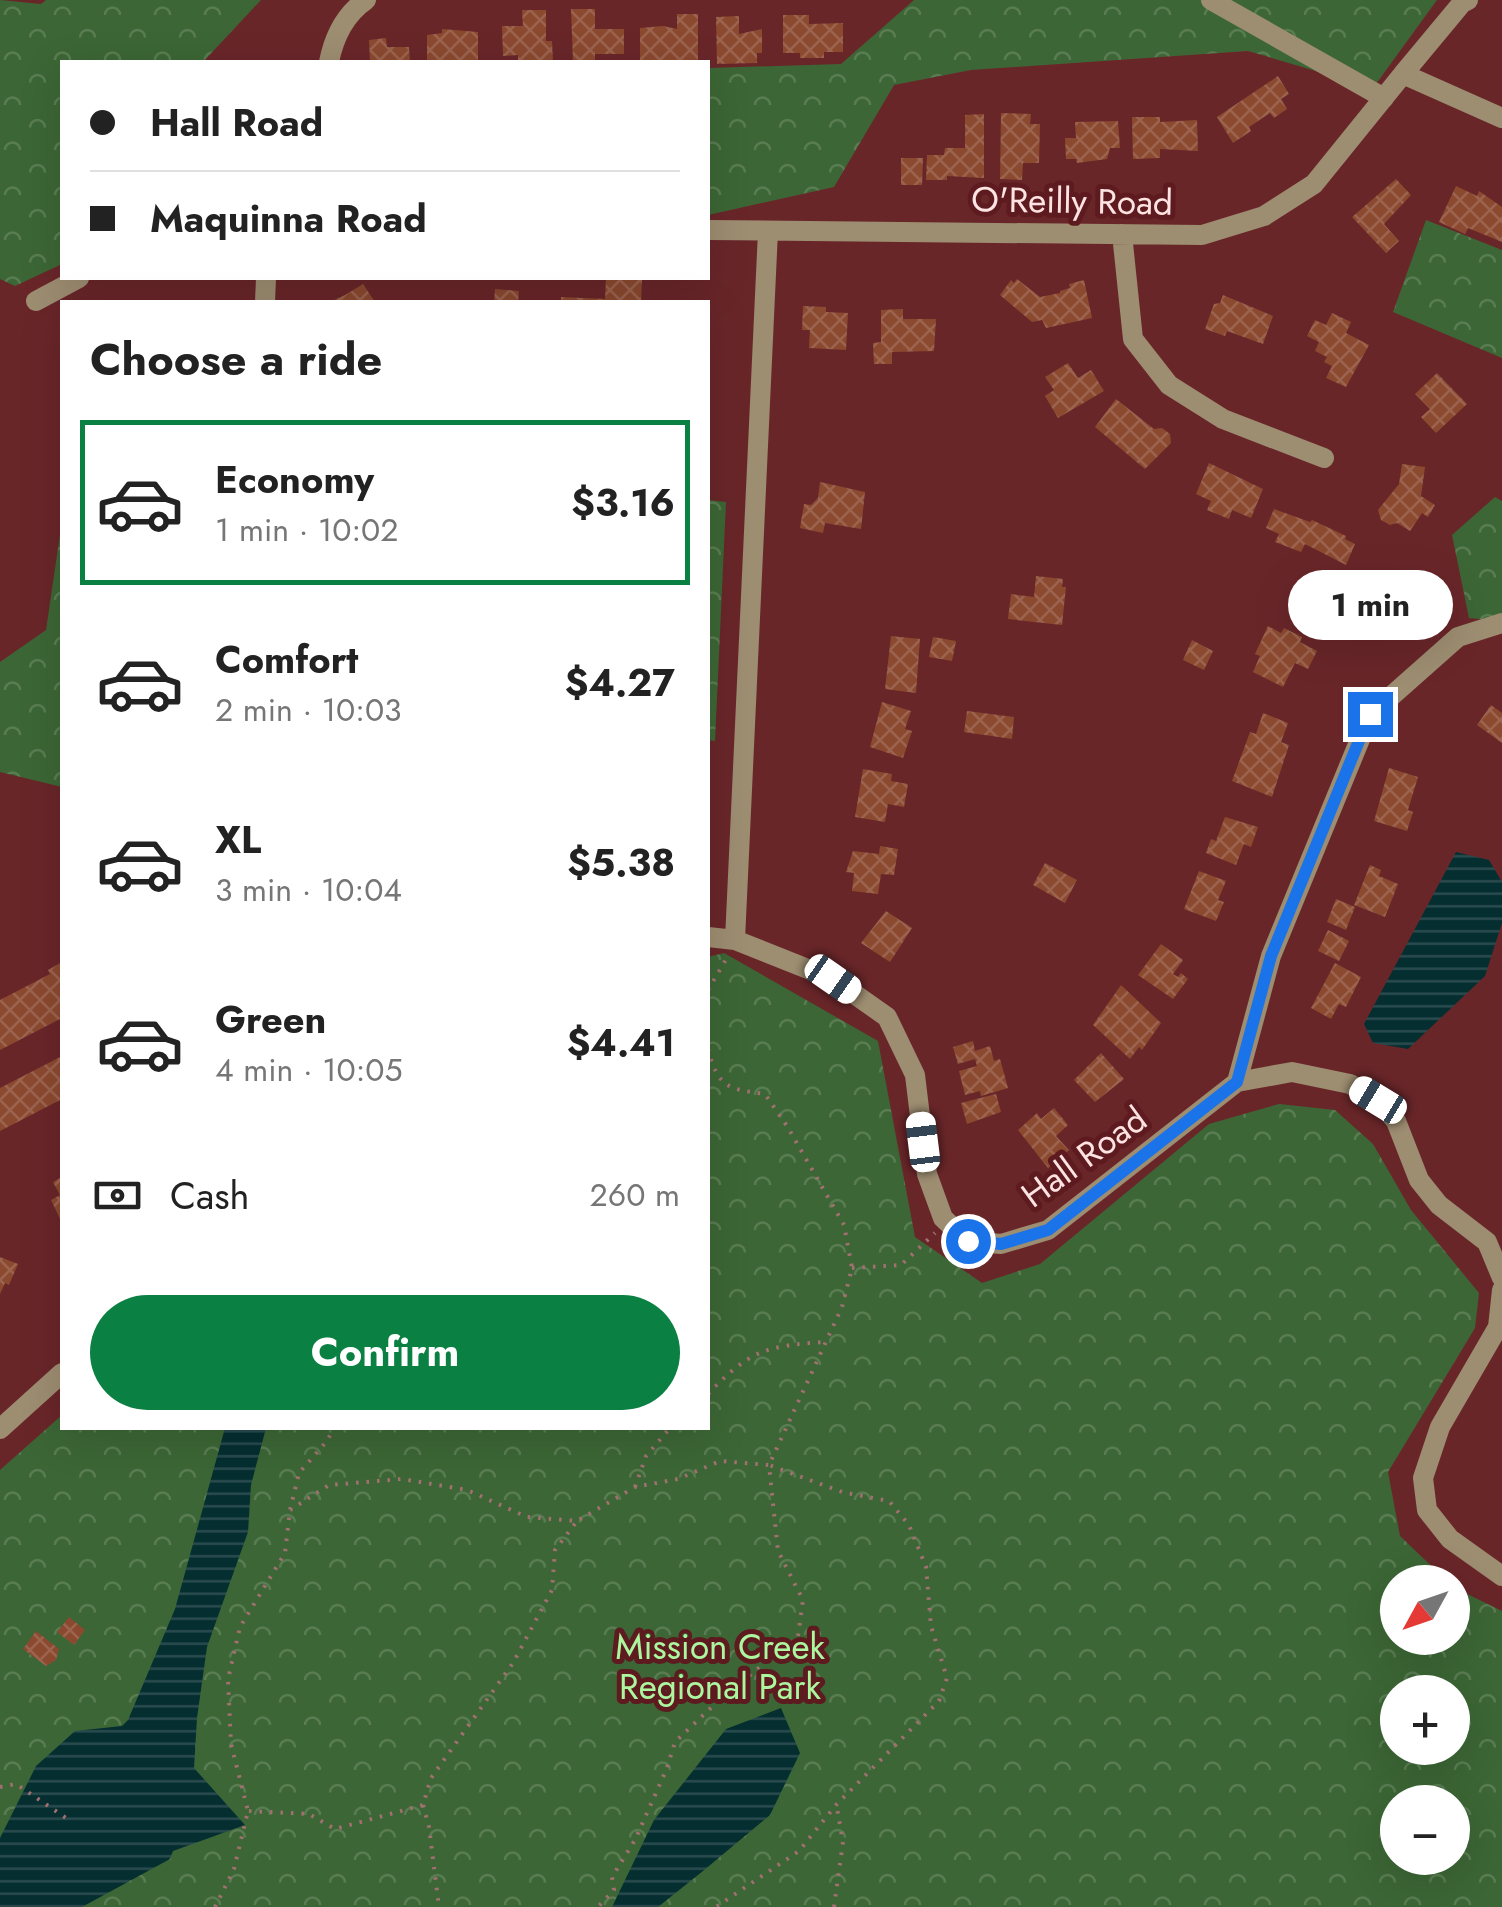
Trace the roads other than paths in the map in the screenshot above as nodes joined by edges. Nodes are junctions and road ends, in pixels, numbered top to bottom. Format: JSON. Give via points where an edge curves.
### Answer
{"nodes":[{"id":1,"x":366,"y":0,"type":"edge"},
{"id":2,"x":1211,"y":0,"type":"edge"},
{"id":3,"x":1468,"y":0,"type":"edge"},
{"id":4,"x":329,"y":60,"type":"edge"},
{"id":5,"x":1402,"y":74,"type":"junction"},
{"id":6,"x":1384,"y":98,"type":"junction"},
{"id":7,"x":1502,"y":118,"type":"edge"},
{"id":8,"x":710,"y":230,"type":"edge"},
{"id":9,"x":768,"y":231,"type":"junction"},
{"id":10,"x":1122,"y":234,"type":"junction"},
{"id":11,"x":75,"y":280,"type":"edge"},
{"id":12,"x":36,"y":301,"type":"dead end"},
{"id":13,"x":1324,"y":458,"type":"dead end"},
{"id":14,"x":1502,"y":623,"type":"edge"},
{"id":15,"x":710,"y":937,"type":"edge"},
{"id":16,"x":735,"y":940,"type":"junction"},
{"id":17,"x":1237,"y":1082,"type":"junction"},
{"id":18,"x":1502,"y":1278,"type":"edge"},
{"id":19,"x":1502,"y":1290,"type":"edge"},
{"id":20,"x":60,"y":1375,"type":"edge"},
{"id":21,"x":0,"y":1430,"type":"edge"},
{"id":22,"x":1502,"y":1576,"type":"edge"}],
"edges":[{"from":1,"to":4,"type":"street","via":[[349,12]]},
{"from":2,"to":6,"type":"street"},
{"from":3,"to":5,"type":"street"},
{"from":5,"to":6,"type":"street","name":"O'Reilly Road"},
{"from":5,"to":7,"type":"street"},
{"from":6,"to":10,"type":"street","name":"O'Reilly Road","via":[[1314,184],[1264,216],[1202,235]]},
{"from":8,"to":9,"type":"street","name":"O'Reilly Road"},
{"from":9,"to":10,"type":"street","name":"O'Reilly Road"},
{"from":9,"to":16,"type":"street"},
{"from":10,"to":13,"type":"street","via":[[1133,340],[1169,385],[1223,419]]},
{"from":11,"to":12,"type":"street"},
{"from":14,"to":17,"type":"street","via":[[1458,637],[1370,714],[1271,956]]},
{"from":15,"to":16,"type":"street"},
{"from":16,"to":17,"type":"street","name":"Hall Road","via":[[833,979],[887,1018],[915,1075],[927,1174],[946,1221],[968,1241],[1001,1244],[1048,1230]]},
{"from":17,"to":18,"type":"street","name":"Hall Road","via":[[1292,1072],[1350,1084],[1378,1100],[1396,1122],[1419,1180],[1438,1205],[1488,1242]]},
{"from":19,"to":22,"type":"street","via":[[1498,1327],[1440,1427],[1423,1478],[1427,1510],[1450,1539]]},
{"from":20,"to":21,"type":"street"}]}
